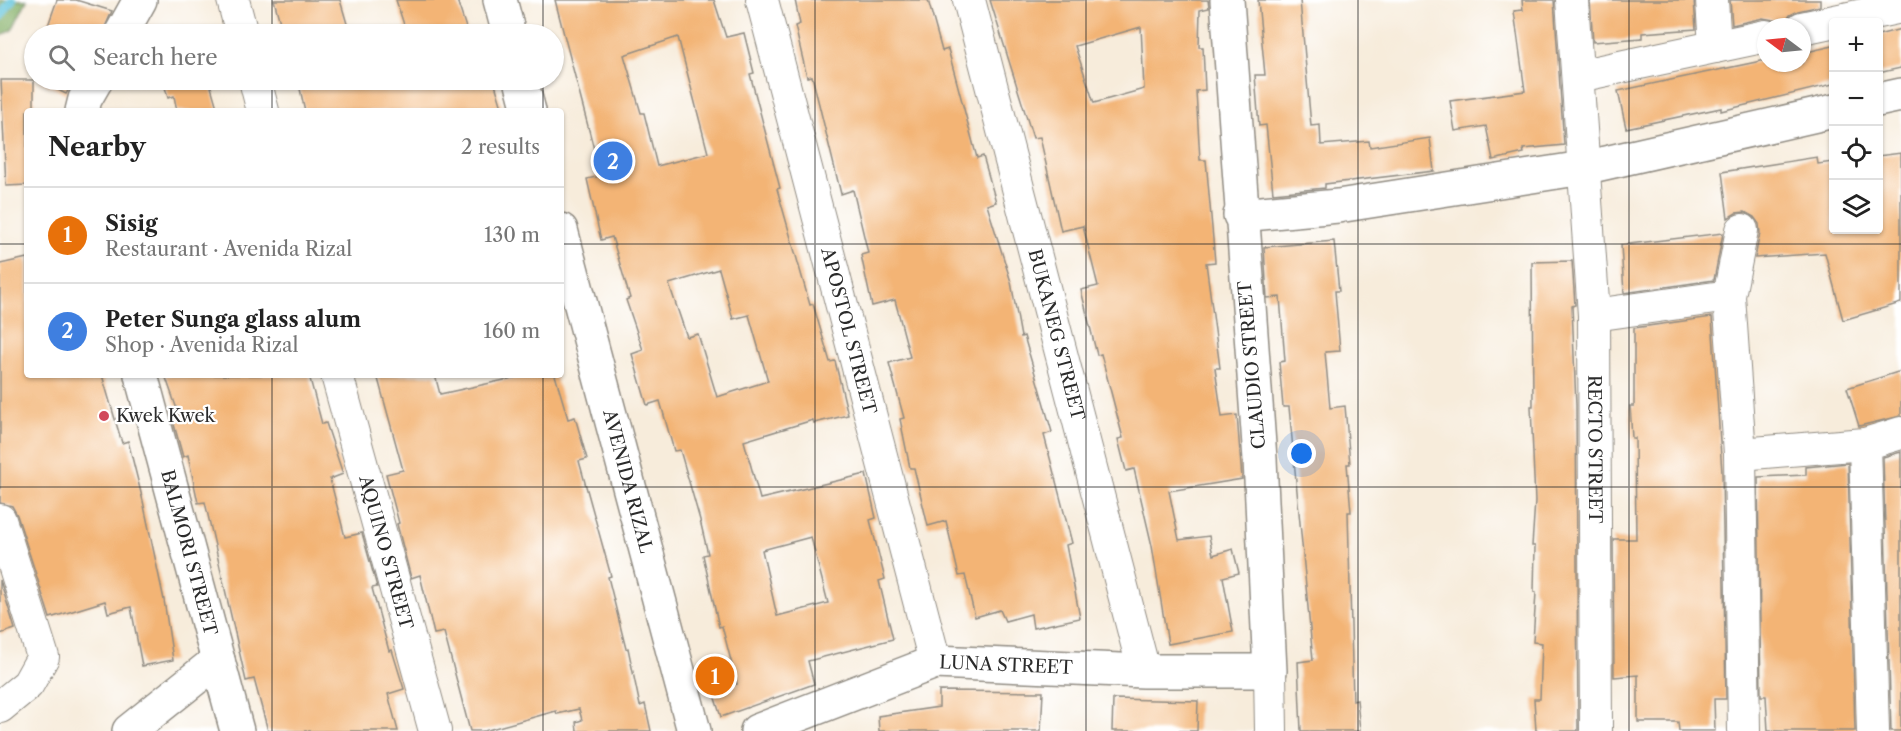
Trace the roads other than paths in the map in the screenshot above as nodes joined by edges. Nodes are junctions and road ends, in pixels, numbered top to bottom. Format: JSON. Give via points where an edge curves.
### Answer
{"nodes":[{"id":1,"x":140,"y":0,"type":"edge"},
{"id":2,"x":233,"y":0,"type":"edge"},
{"id":3,"x":500,"y":0,"type":"edge"},
{"id":4,"x":762,"y":0,"type":"edge"},
{"id":5,"x":969,"y":0,"type":"edge"},
{"id":6,"x":1227,"y":0,"type":"edge"},
{"id":7,"x":1572,"y":0,"type":"edge"},
{"id":8,"x":1712,"y":0,"type":"edge"},
{"id":9,"x":1901,"y":7,"type":"edge"},
{"id":10,"x":1842,"y":10,"type":"edge"},
{"id":11,"x":127,"y":24,"type":"edge"},
{"id":12,"x":239,"y":24,"type":"edge"},
{"id":13,"x":506,"y":24,"type":"edge"},
{"id":14,"x":1811,"y":24,"type":"edge"},
{"id":15,"x":1757,"y":38,"type":"edge"},
{"id":16,"x":1715,"y":47,"type":"junction"},
{"id":17,"x":1578,"y":76,"type":"junction"},
{"id":18,"x":90,"y":90,"type":"edge"},
{"id":19,"x":258,"y":90,"type":"edge"},
{"id":20,"x":524,"y":90,"type":"edge"},
{"id":21,"x":1901,"y":95,"type":"edge"},
{"id":22,"x":1883,"y":99,"type":"edge"},
{"id":23,"x":83,"y":108,"type":"edge"},
{"id":24,"x":263,"y":108,"type":"edge"},
{"id":25,"x":529,"y":108,"type":"edge"},
{"id":26,"x":1829,"y":112,"type":"edge"},
{"id":27,"x":1583,"y":168,"type":"junction"},
{"id":28,"x":1240,"y":215,"type":"junction"},
{"id":29,"x":1742,"y":231,"type":"dead end"},
{"id":30,"x":564,"y":241,"type":"edge"},
{"id":31,"x":1729,"y":296,"type":"junction"},
{"id":32,"x":1594,"y":315,"type":"junction"},
{"id":33,"x":142,"y":378,"type":"edge"},
{"id":34,"x":338,"y":378,"type":"edge"},
{"id":35,"x":1901,"y":433,"type":"edge"},
{"id":36,"x":1865,"y":444,"type":"junction"},
{"id":37,"x":1740,"y":454,"type":"junction"},
{"id":38,"x":0,"y":520,"type":"edge"},
{"id":39,"x":218,"y":660,"type":"junction"},
{"id":40,"x":935,"y":662,"type":"junction"},
{"id":41,"x":1144,"y":671,"type":"junction"},
{"id":42,"x":1270,"y":671,"type":"junction"},
{"id":43,"x":0,"y":707,"type":"edge"},
{"id":44,"x":129,"y":731,"type":"edge"},
{"id":45,"x":237,"y":731,"type":"edge"},
{"id":46,"x":435,"y":731,"type":"edge"},
{"id":47,"x":694,"y":731,"type":"edge"},
{"id":48,"x":757,"y":731,"type":"edge"},
{"id":49,"x":1271,"y":731,"type":"edge"},
{"id":50,"x":1596,"y":731,"type":"edge"},
{"id":51,"x":1744,"y":731,"type":"edge"},
{"id":52,"x":1873,"y":731,"type":"edge"}],
"edges":[{"from":1,"to":11,"type":"main road"},
{"from":2,"to":12,"type":"street"},
{"from":3,"to":13,"type":"main road"},
{"from":4,"to":40,"type":"street","name":"APOSTOL STREET"},
{"from":5,"to":41,"type":"street","name":"BUKANEG STREET"},
{"from":6,"to":28,"type":"main road","name":"CLAUDIO STREET"},
{"from":7,"to":17,"type":"street","name":"RECTO STREET"},
{"from":8,"to":16,"type":"street"},
{"from":9,"to":10,"type":"street"},
{"from":10,"to":14,"type":"street"},
{"from":15,"to":16,"type":"street"},
{"from":16,"to":17,"type":"street"},
{"from":17,"to":27,"type":"street","name":"RECTO STREET"},
{"from":18,"to":23,"type":"main road"},
{"from":19,"to":24,"type":"street"},
{"from":20,"to":25,"type":"main road"},
{"from":21,"to":22,"type":"main road"},
{"from":26,"to":27,"type":"main road"},
{"from":27,"to":28,"type":"main road","via":[[1338,206]]},
{"from":27,"to":32,"type":"street","name":"RECTO STREET"},
{"from":28,"to":42,"type":"main road","name":"CLAUDIO STREET","via":[[1260,459]]},
{"from":29,"to":31,"type":"street"},
{"from":30,"to":47,"type":"main road","name":"AVENIDA RIZAL"},
{"from":31,"to":32,"type":"street"},
{"from":31,"to":37,"type":"street"},
{"from":32,"to":50,"type":"street","name":"RECTO STREET"},
{"from":33,"to":39,"type":"main road","name":"BALMORI STREET"},
{"from":34,"to":46,"type":"street","name":"AQUINO STREET"},
{"from":35,"to":36,"type":"street"},
{"from":36,"to":37,"type":"street"},
{"from":36,"to":52,"type":"street"},
{"from":37,"to":51,"type":"street"},
{"from":38,"to":43,"type":"street","via":[[44,657],[28,684]]},
{"from":39,"to":44,"type":"main road"},
{"from":39,"to":45,"type":"main road","name":"BALMORI STREET"},
{"from":40,"to":41,"type":"main road","name":"LUNA STREET"},
{"from":40,"to":48,"type":"main road","name":"LUNA STREET"},
{"from":41,"to":42,"type":"main road","name":"LUNA STREET"},
{"from":42,"to":49,"type":"street","name":"CLAUDIO STREET"}]}
